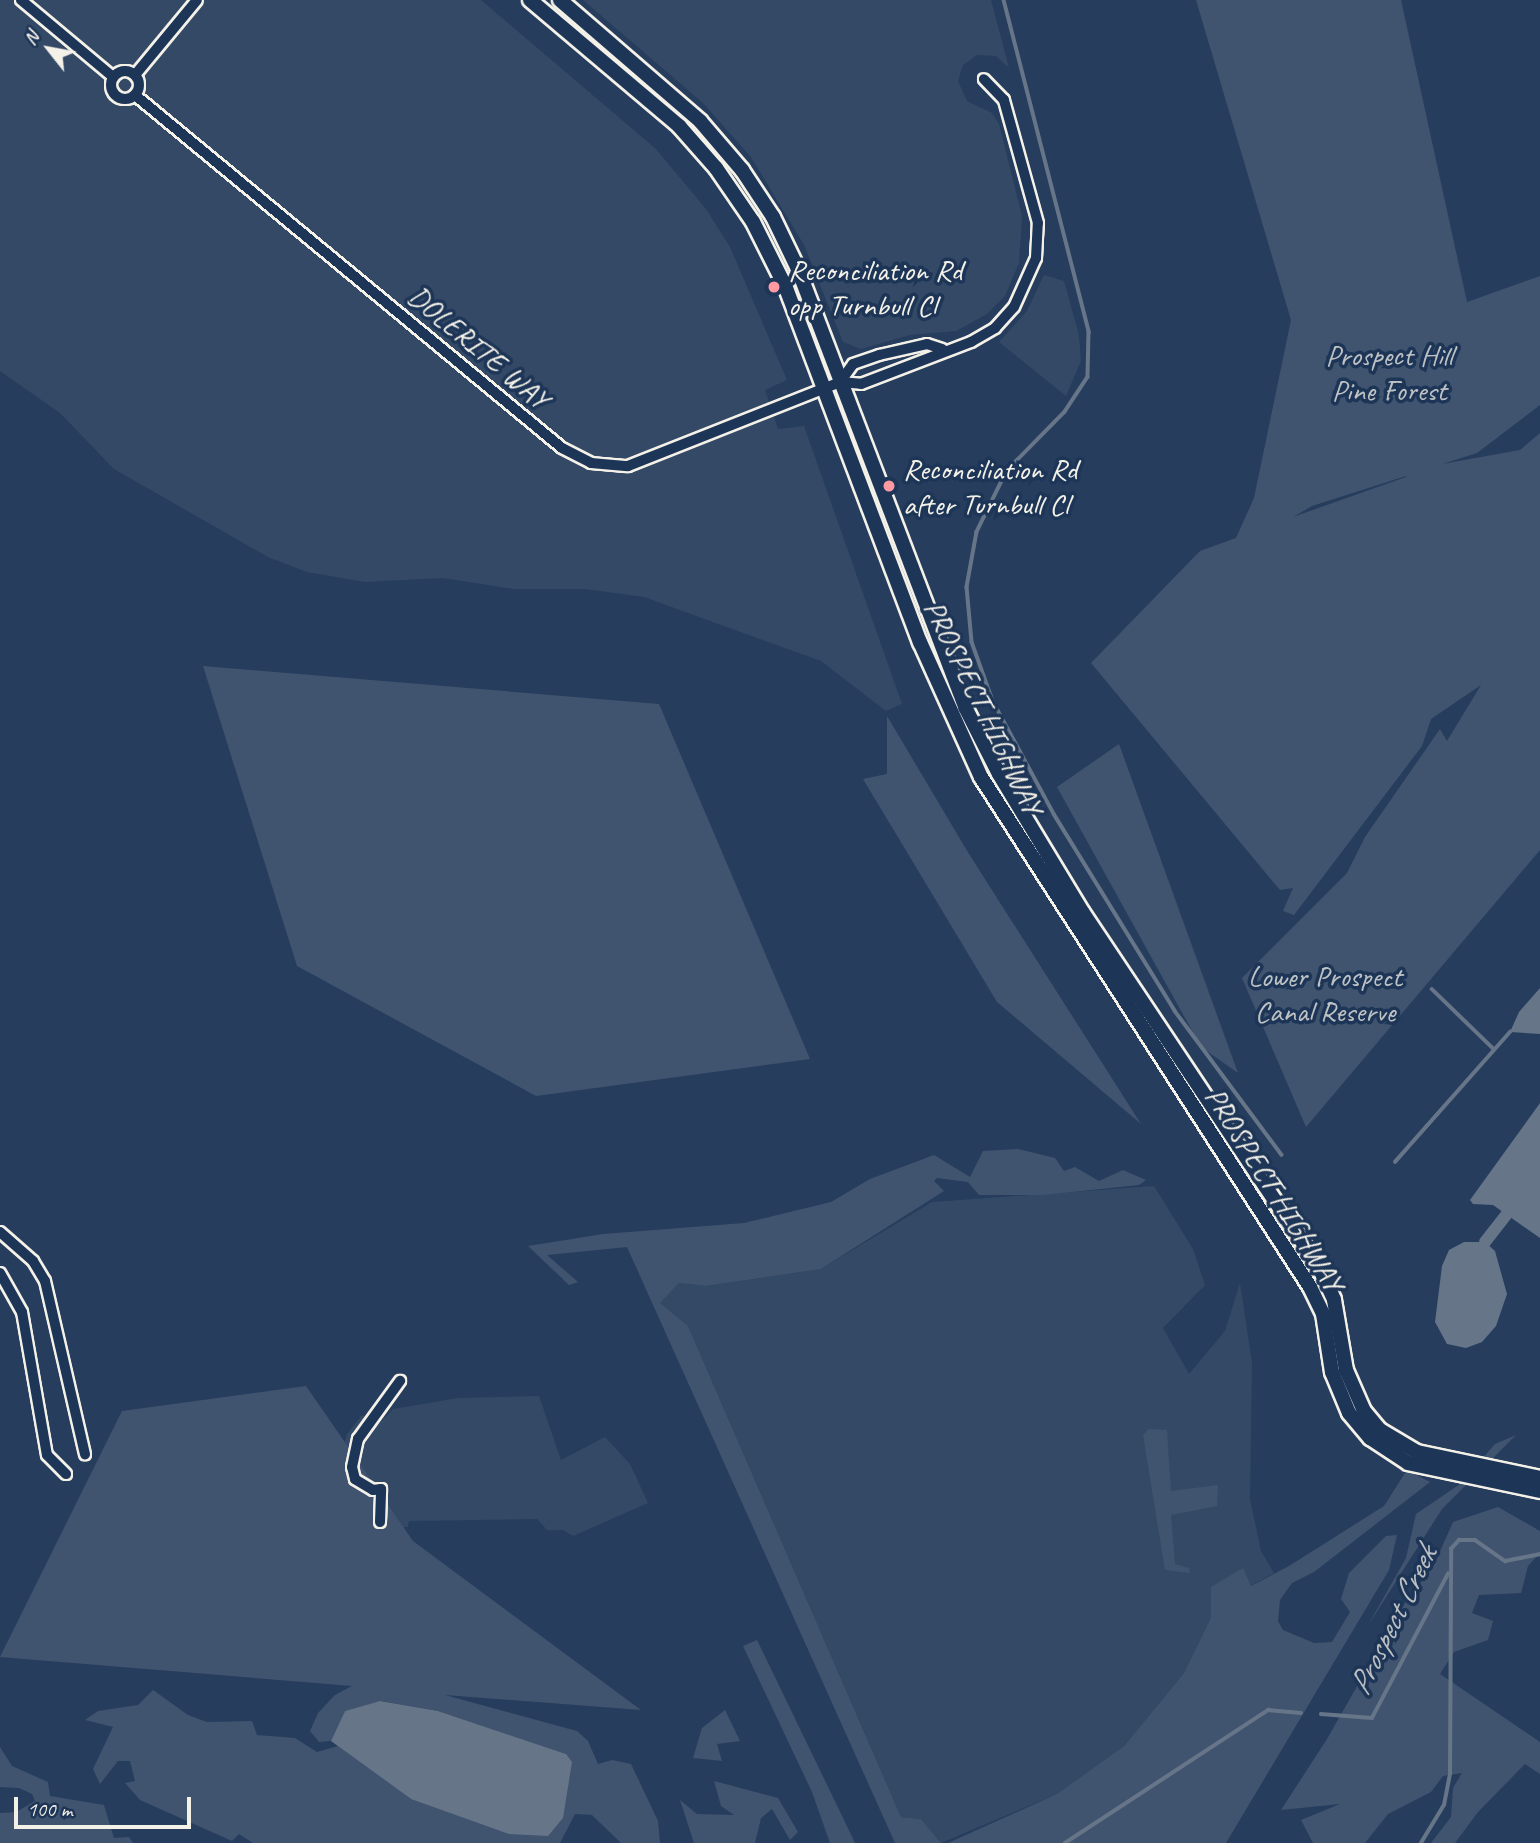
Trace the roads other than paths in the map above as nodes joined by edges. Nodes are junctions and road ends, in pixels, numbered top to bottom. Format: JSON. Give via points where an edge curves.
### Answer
{"nodes":[{"id":1,"x":21,"y":0,"type":"edge"},
{"id":2,"x":197,"y":0,"type":"edge"},
{"id":3,"x":530,"y":0,"type":"edge"},
{"id":4,"x":560,"y":0,"type":"edge"},
{"id":5,"x":135,"y":75,"type":"junction"},
{"id":6,"x":113,"y":76,"type":"junction"},
{"id":7,"x":984,"y":79,"type":"dead end"},
{"id":8,"x":135,"y":95,"type":"junction"},
{"id":9,"x":942,"y":349,"type":"junction"},
{"id":10,"x":840,"y":382,"type":"junction"},
{"id":11,"x":823,"y":390,"type":"junction"},
{"id":12,"x":0,"y":1232,"type":"edge"},
{"id":13,"x":0,"y":1273,"type":"edge"},
{"id":14,"x":400,"y":1381,"type":"dead end"},
{"id":15,"x":85,"y":1454,"type":"dead end"},
{"id":16,"x":66,"y":1474,"type":"dead end"},
{"id":17,"x":1540,"y":1478,"type":"edge"},
{"id":18,"x":1540,"y":1491,"type":"edge"},
{"id":19,"x":380,"y":1522,"type":"dead end"}],
"edges":[{"from":1,"to":6,"type":"street"},
{"from":2,"to":5,"type":"street"},
{"from":3,"to":11,"type":"main road","name":"PROSPECT HIGHWAY","via":[[657,106],[716,168],[768,249]]},
{"from":4,"to":10,"type":"main road","name":"PROSPECT HIGHWAY","via":[[690,111],[742,170],[793,256]]},
{"from":5,"to":6,"type":"street","via":[[121,71]]},
{"from":5,"to":8,"type":"street","via":[[139,87]]},
{"from":6,"to":8,"type":"street","via":[[110,86],[117,98]]},
{"from":7,"to":9,"type":"street","via":[[1004,100],[1035,200],[1036,258],[1027,287],[995,328],[971,342]]},
{"from":8,"to":11,"type":"street","name":"DOLERITE WAY","via":[[562,448],[591,463],[628,466]]},
{"from":9,"to":10,"type":"street","via":[[861,383]]},
{"from":9,"to":10,"type":"street","via":[[927,344],[879,355],[853,364]]},
{"from":10,"to":11,"type":"street","name":"DOLERITE WAY"},
{"from":10,"to":17,"type":"main road","name":"PROSPECT HIGHWAY","via":[[945,662],[993,762],[1083,914],[1318,1265],[1334,1300],[1346,1370],[1360,1404],[1380,1430],[1408,1448]]},
{"from":11,"to":18,"type":"main road","name":"PROSPECT HIGHWAY","via":[[915,629],[981,777],[1310,1287],[1323,1314],[1332,1372],[1349,1413],[1370,1438],[1398,1459],[1465,1478]]},
{"from":12,"to":15,"type":"street","via":[[27,1255],[45,1281]]},
{"from":13,"to":16,"type":"street","via":[[22,1312],[47,1455]]},
{"from":14,"to":19,"type":"street","via":[[358,1439],[352,1467],[355,1479],[373,1490],[381,1489]]}]}
